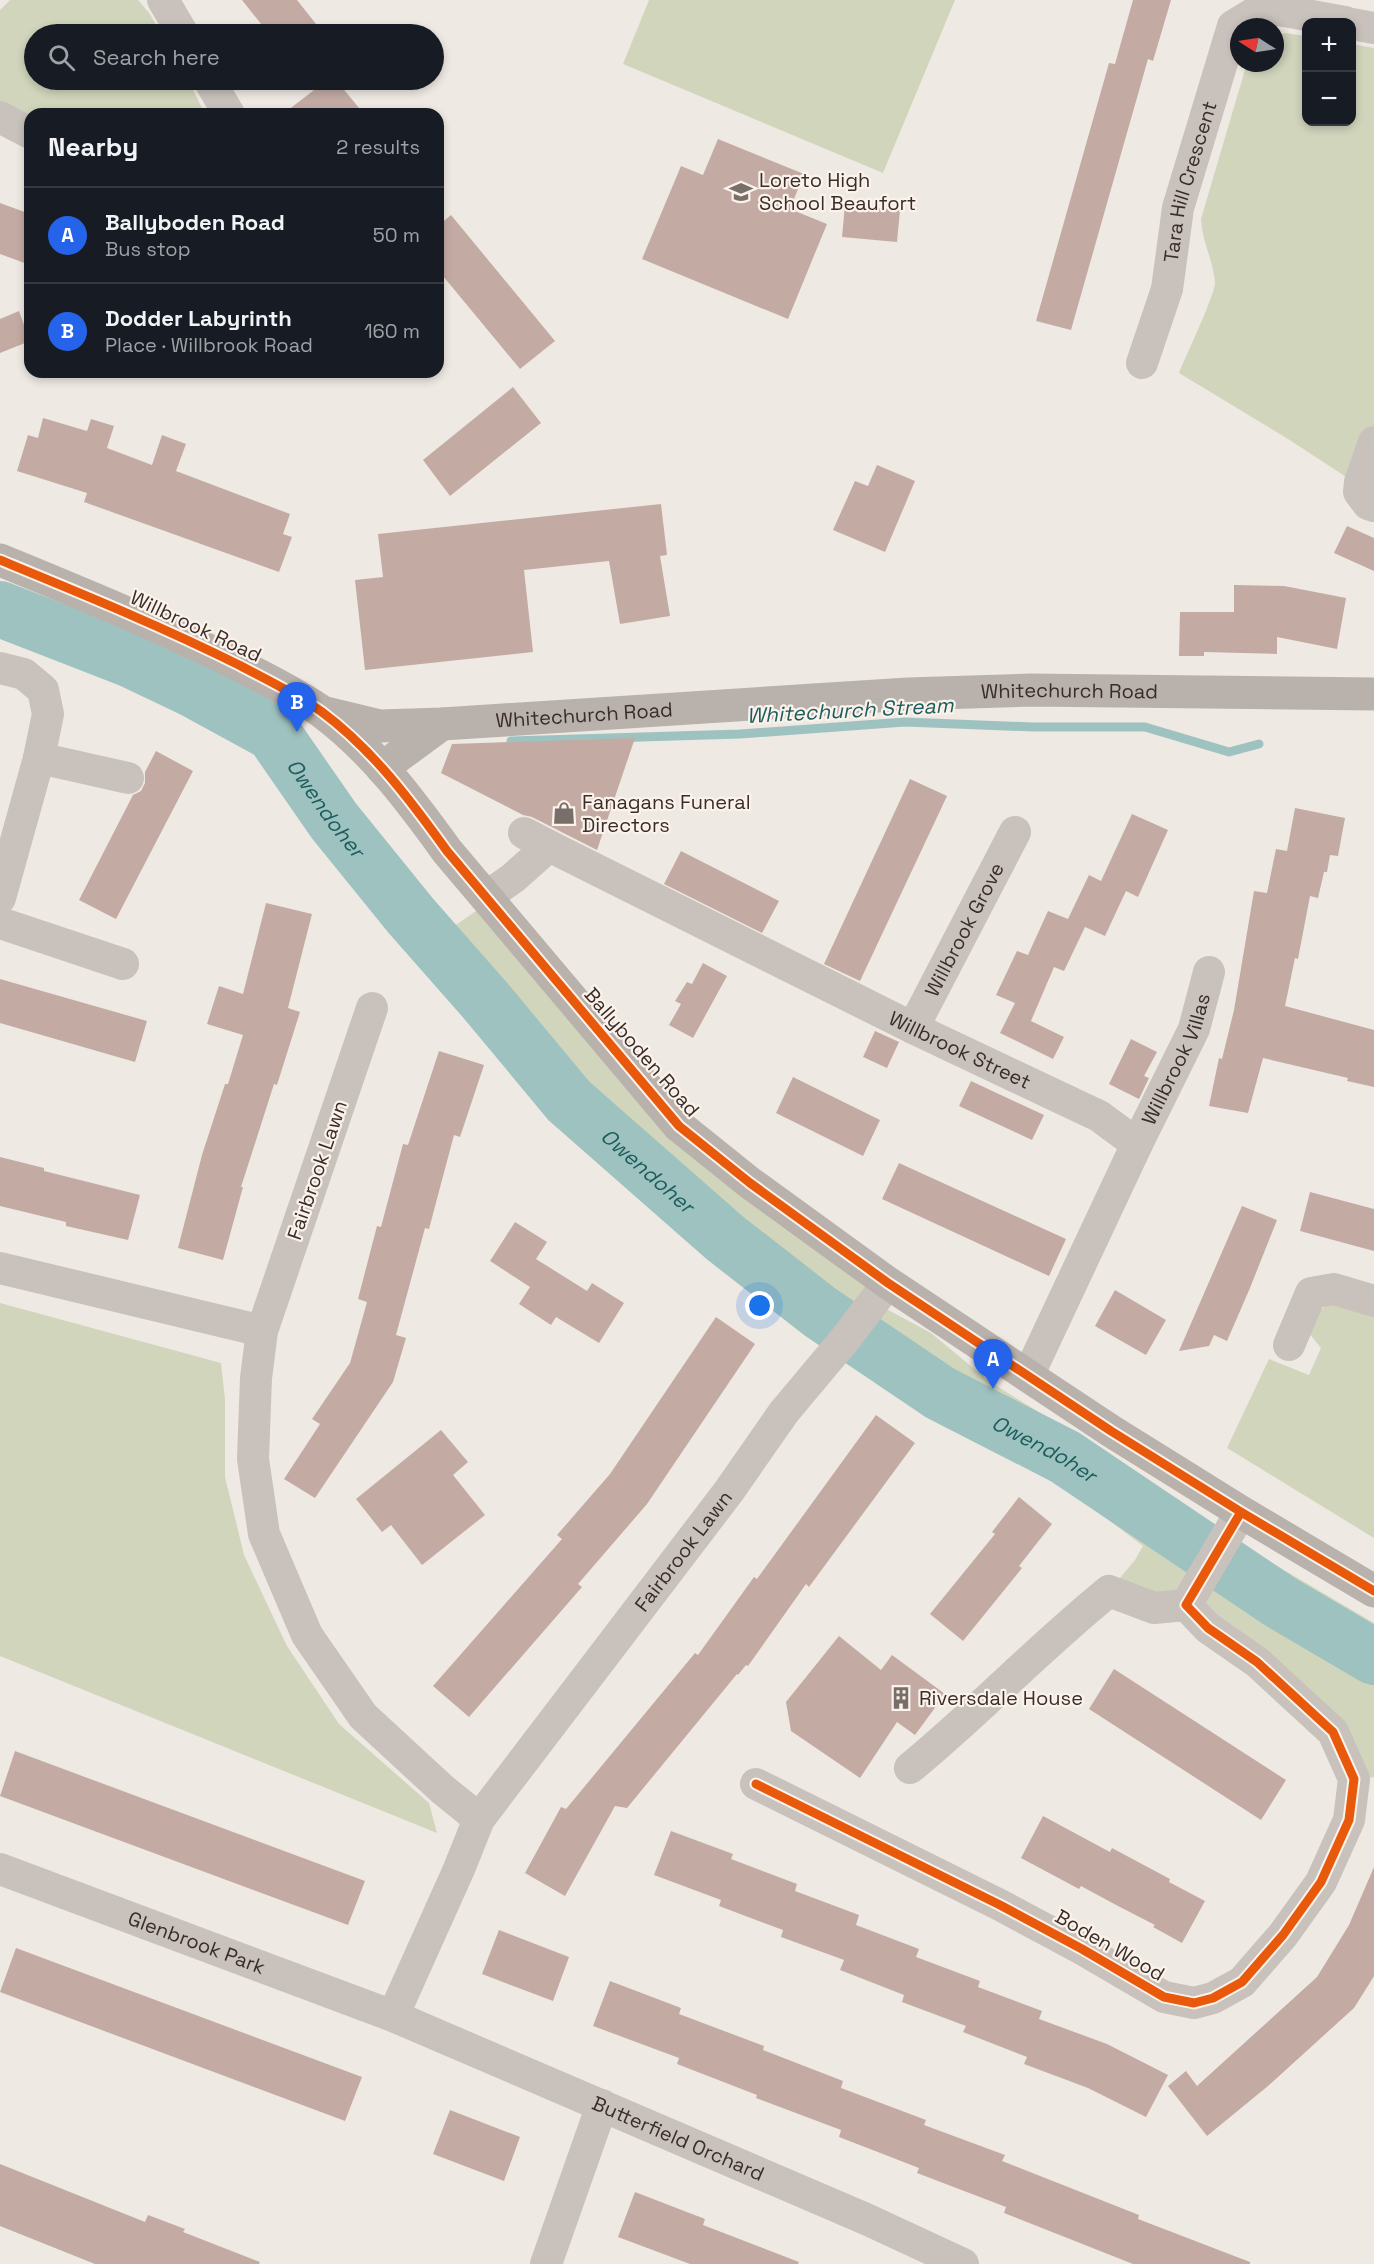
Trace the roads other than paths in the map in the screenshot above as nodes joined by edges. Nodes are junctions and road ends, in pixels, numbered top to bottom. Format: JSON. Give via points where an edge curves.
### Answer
{"nodes":[{"id":1,"x":163,"y":0,"type":"edge"},
{"id":2,"x":1252,"y":6,"type":"edge"},
{"id":3,"x":1323,"y":18,"type":"edge"},
{"id":4,"x":177,"y":24,"type":"edge"},
{"id":5,"x":1356,"y":25,"type":"edge"},
{"id":6,"x":1374,"y":28,"type":"edge"},
{"id":7,"x":215,"y":90,"type":"edge"},
{"id":8,"x":225,"y":108,"type":"edge"},
{"id":9,"x":0,"y":117,"type":"edge"},
{"id":10,"x":24,"y":130,"type":"edge"},
{"id":11,"x":1142,"y":363,"type":"dead end"},
{"id":12,"x":1374,"y":442,"type":"edge"},
{"id":13,"x":1374,"y":507,"type":"edge"},
{"id":14,"x":0,"y":560,"type":"edge"},
{"id":15,"x":0,"y":668,"type":"edge"},
{"id":16,"x":1374,"y":694,"type":"edge"},
{"id":17,"x":322,"y":712,"type":"junction"},
{"id":18,"x":442,"y":724,"type":"junction"},
{"id":19,"x":39,"y":758,"type":"junction"},
{"id":20,"x":373,"y":758,"type":"junction"},
{"id":21,"x":128,"y":778,"type":"dead end"},
{"id":22,"x":1016,"y":832,"type":"dead end"},
{"id":23,"x":486,"y":897,"type":"junction"},
{"id":24,"x":0,"y":898,"type":"edge"},
{"id":25,"x":0,"y":923,"type":"edge"},
{"id":26,"x":123,"y":964,"type":"dead end"},
{"id":27,"x":1209,"y":972,"type":"dead end"},
{"id":28,"x":372,"y":1008,"type":"dead end"},
{"id":29,"x":914,"y":1028,"type":"junction"},
{"id":30,"x":1137,"y":1144,"type":"junction"},
{"id":31,"x":0,"y":1268,"type":"edge"},
{"id":32,"x":888,"y":1283,"type":"junction"},
{"id":33,"x":1374,"y":1301,"type":"edge"},
{"id":34,"x":262,"y":1331,"type":"junction"},
{"id":35,"x":1289,"y":1344,"type":"dead end"},
{"id":36,"x":1028,"y":1376,"type":"junction"},
{"id":37,"x":1241,"y":1512,"type":"junction"},
{"id":38,"x":1374,"y":1591,"type":"edge"},
{"id":39,"x":1186,"y":1605,"type":"junction"},
{"id":40,"x":910,"y":1768,"type":"dead end"},
{"id":41,"x":756,"y":1784,"type":"dead end"},
{"id":42,"x":479,"y":1819,"type":"junction"},
{"id":43,"x":0,"y":1869,"type":"edge"},
{"id":44,"x":393,"y":2016,"type":"junction"},
{"id":45,"x":602,"y":2105,"type":"junction"},
{"id":46,"x":546,"y":2264,"type":"edge"},
{"id":47,"x":963,"y":2264,"type":"edge"}],
"edges":[{"from":1,"to":4,"type":"street"},
{"from":2,"to":3,"type":"street","name":"Tara Hill Crescent"},
{"from":2,"to":11,"type":"street","name":"Tara Hill Crescent","via":[[1233,26],[1178,208],[1167,289]]},
{"from":5,"to":6,"type":"street"},
{"from":7,"to":8,"type":"street"},
{"from":9,"to":10,"type":"street"},
{"from":12,"to":13,"type":"street","via":[[1359,492]]},
{"from":14,"to":17,"type":"main road","name":"Willbrook Road","via":[[194,643]]},
{"from":15,"to":19,"type":"street","via":[[24,674],[43,690],[48,714]]},
{"from":16,"to":18,"type":"main road","name":"Whitechurch Road","via":[[1041,690],[908,694]]},
{"from":17,"to":18,"type":"main road","name":"Whitechurch Road","via":[[380,726]]},
{"from":17,"to":20,"type":"main road","name":"Willbrook Road"},
{"from":18,"to":20,"type":"main road"},
{"from":19,"to":21,"type":"street"},
{"from":19,"to":24,"type":"street"},
{"from":20,"to":23,"type":"main road","name":"Ballyboden Road"},
{"from":22,"to":29,"type":"street","name":"Willbrook Grove"},
{"from":23,"to":29,"type":"street","name":"Willbrook Street","via":[[513,878],[536,839]]},
{"from":23,"to":32,"type":"main road","name":"Ballyboden Road","via":[[679,1126]]},
{"from":25,"to":26,"type":"street"},
{"from":27,"to":30,"type":"street","name":"Willbrook Villas","via":[[1194,1029]]},
{"from":28,"to":34,"type":"street","name":"Fairbrook Lawn"},
{"from":29,"to":30,"type":"street","name":"Willbrook Street","via":[[1099,1116]]},
{"from":30,"to":36,"type":"street"},
{"from":31,"to":34,"type":"street"},
{"from":32,"to":36,"type":"main road","name":"Ballyboden Road"},
{"from":32,"to":42,"type":"street","name":"Fairbrook Lawn","via":[[784,1412],[729,1491]]},
{"from":33,"to":35,"type":"street","via":[[1335,1288],[1311,1293]]},
{"from":34,"to":42,"type":"street","name":"Fairbrook Lawn","via":[[253,1459],[264,1534],[307,1635],[363,1716]]},
{"from":36,"to":37,"type":"main road","name":"Ballyboden Road"},
{"from":37,"to":38,"type":"main road","name":"Ballyboden Road"},
{"from":37,"to":39,"type":"street"},
{"from":39,"to":40,"type":"street","via":[[1154,1608],[1109,1591]]},
{"from":39,"to":41,"type":"street","name":"Boden Wood","via":[[1208,1628],[1257,1662],[1333,1732],[1354,1779],[1349,1820],[1321,1882],[1283,1935],[1242,1982],[1213,1998],[1194,2003],[1164,1997],[1000,1905]]},
{"from":42,"to":44,"type":"street","name":"Fairbrook Lawn"},
{"from":43,"to":44,"type":"street","name":"Glenbrook Park"},
{"from":44,"to":45,"type":"street","name":"Butterfield Orchard"},
{"from":45,"to":46,"type":"street"},
{"from":45,"to":47,"type":"street","name":"Butterfield Orchard"}]}
